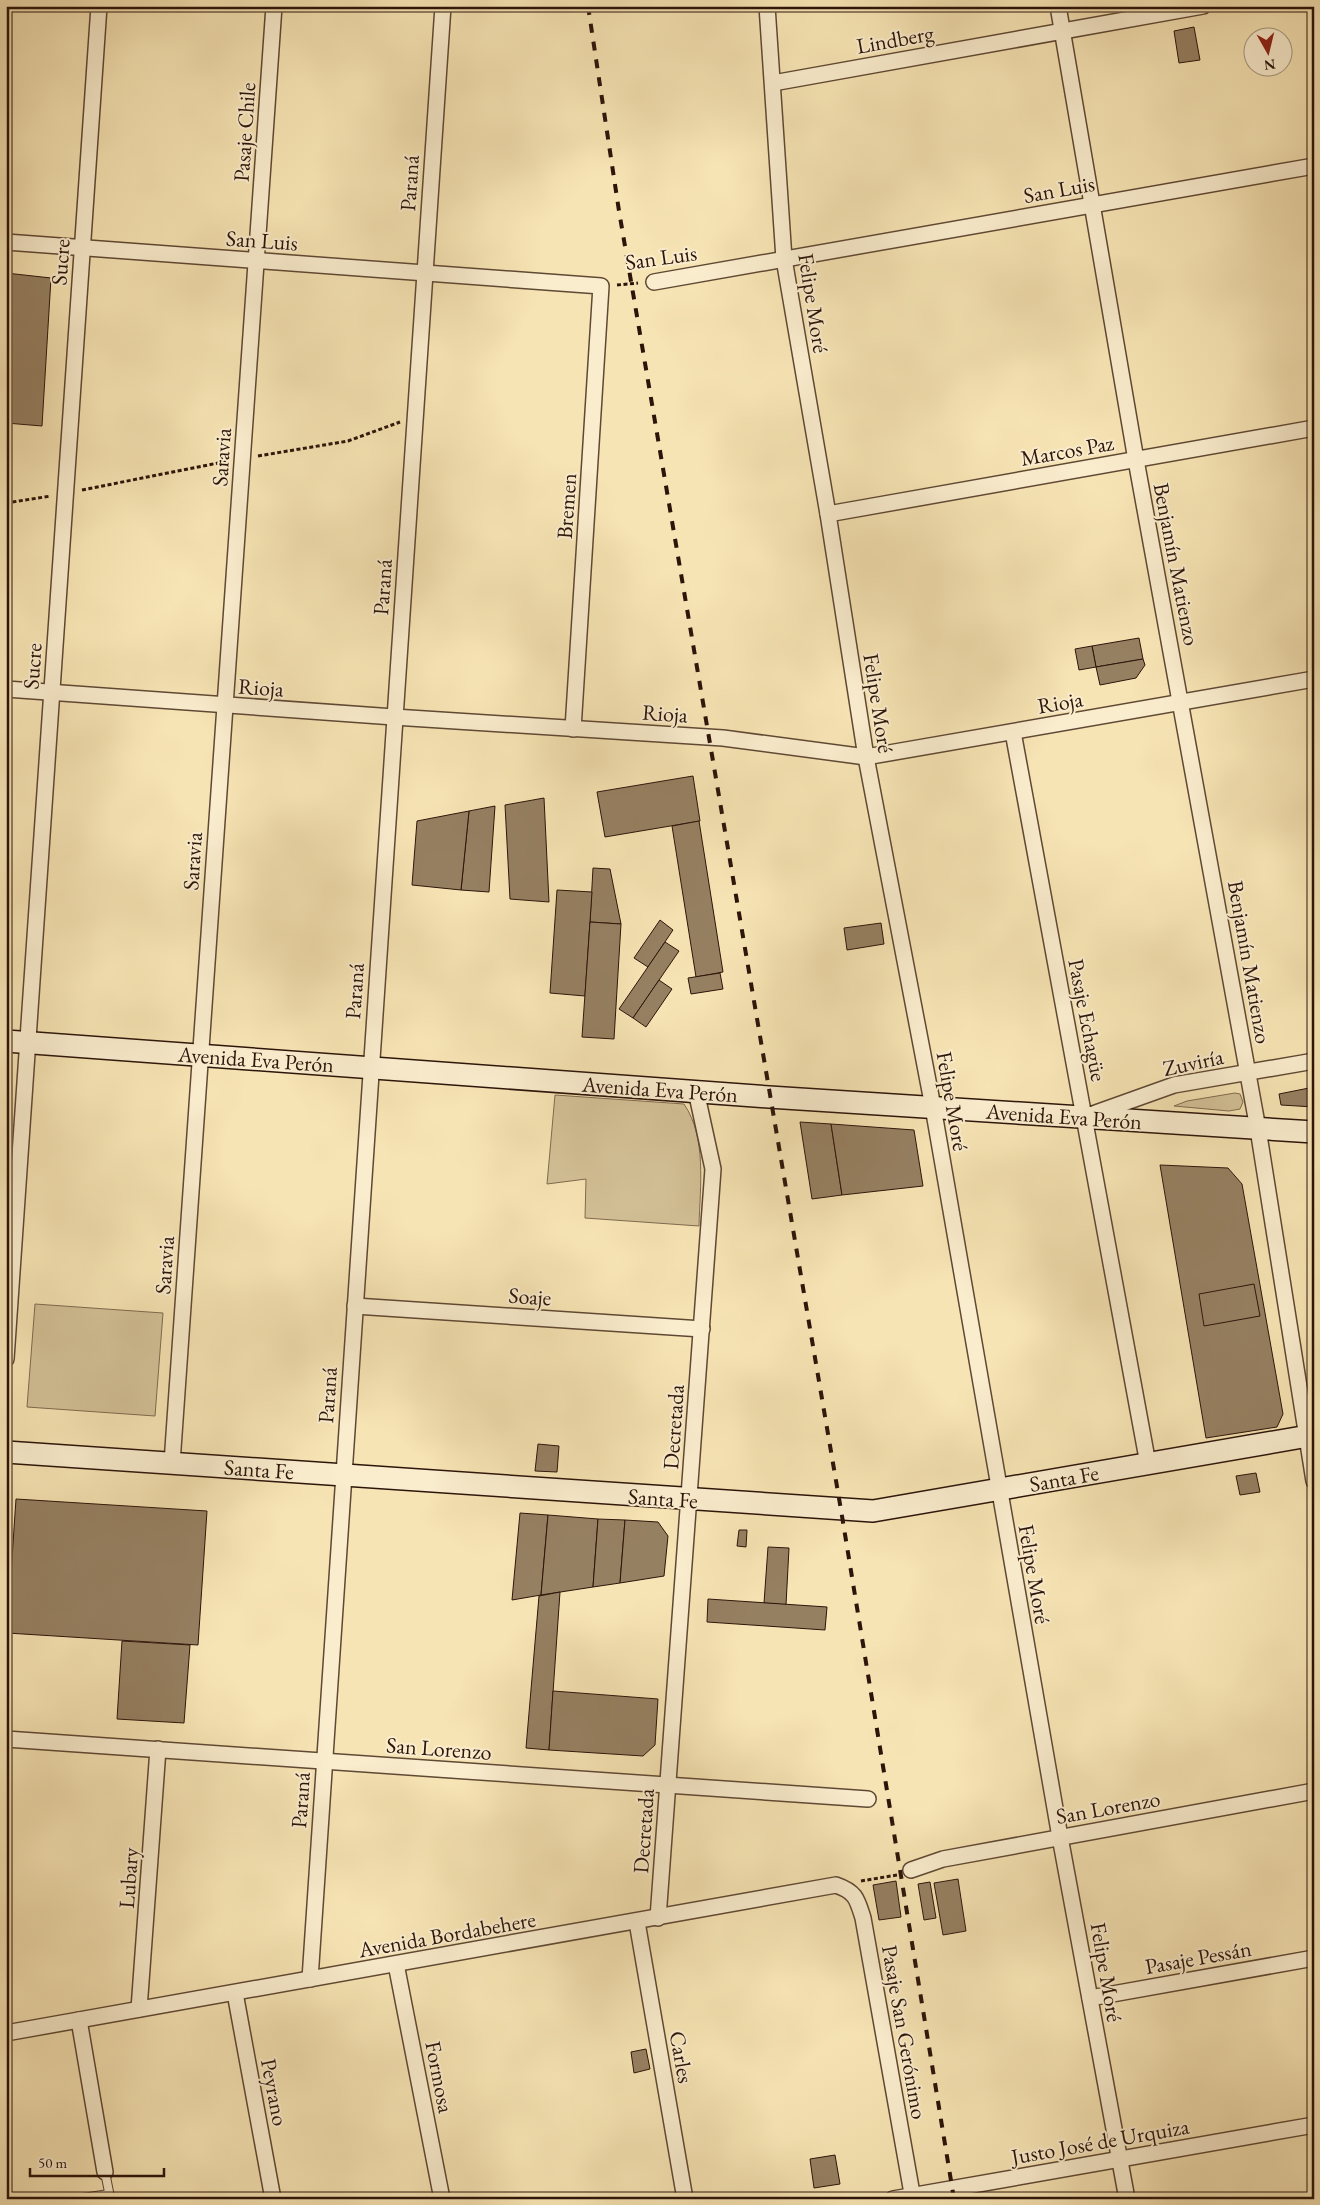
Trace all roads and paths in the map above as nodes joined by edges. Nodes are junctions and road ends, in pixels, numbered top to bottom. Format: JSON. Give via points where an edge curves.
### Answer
{"nodes":[{"id":1,"x":99,"y":6,"type":"edge"},
{"id":2,"x":274,"y":6,"type":"edge"},
{"id":3,"x":443,"y":6,"type":"edge"},
{"id":4,"x":767,"y":6,"type":"edge"},
{"id":5,"x":1058,"y":6,"type":"edge"},
{"id":6,"x":1203,"y":6,"type":"edge"},
{"id":7,"x":1062,"y":31,"type":"junction"},
{"id":8,"x":772,"y":83,"type":"junction"},
{"id":9,"x":1314,"y":166,"type":"edge"},
{"id":10,"x":1093,"y":205,"type":"junction"},
{"id":11,"x":6,"y":242,"type":"edge"},
{"id":12,"x":82,"y":248,"type":"junction"},
{"id":13,"x":784,"y":259,"type":"junction"},
{"id":14,"x":256,"y":261,"type":"junction"},
{"id":15,"x":424,"y":273,"type":"junction"},
{"id":16,"x":654,"y":282,"type":"joint"},
{"id":17,"x":601,"y":286,"type":"junction"},
{"id":18,"x":415,"y":416,"type":"junction"},
{"id":19,"x":1314,"y":428,"type":"edge"},
{"id":20,"x":242,"y":458,"type":"junction"},
{"id":21,"x":1136,"y":460,"type":"junction"},
{"id":22,"x":66,"y":494,"type":"junction"},
{"id":23,"x":6,"y":503,"type":"edge"},
{"id":24,"x":828,"y":514,"type":"junction"},
{"id":25,"x":1314,"y":679,"type":"edge"},
{"id":26,"x":6,"y":689,"type":"edge"},
{"id":27,"x":52,"y":692,"type":"junction"},
{"id":28,"x":1182,"y":702,"type":"junction"},
{"id":29,"x":224,"y":705,"type":"junction"},
{"id":30,"x":394,"y":718,"type":"junction"},
{"id":31,"x":573,"y":728,"type":"junction"},
{"id":32,"x":1012,"y":732,"type":"junction"},
{"id":33,"x":866,"y":757,"type":"junction"},
{"id":34,"x":6,"y":1041,"type":"edge"},
{"id":35,"x":28,"y":1043,"type":"junction"},
{"id":36,"x":200,"y":1055,"type":"junction"},
{"id":37,"x":1314,"y":1061,"type":"edge"},
{"id":38,"x":371,"y":1067,"type":"junction"},
{"id":39,"x":1248,"y":1072,"type":"junction"},
{"id":40,"x":696,"y":1091,"type":"junction"},
{"id":41,"x":933,"y":1107,"type":"junction"},
{"id":42,"x":1084,"y":1117,"type":"junction"},
{"id":43,"x":1258,"y":1129,"type":"junction"},
{"id":44,"x":1314,"y":1132,"type":"edge"},
{"id":45,"x":10,"y":1247,"type":"edge"},
{"id":46,"x":355,"y":1306,"type":"junction"},
{"id":47,"x":702,"y":1329,"type":"junction"},
{"id":48,"x":6,"y":1359,"type":"edge"},
{"id":49,"x":1310,"y":1436,"type":"edge"},
{"id":50,"x":6,"y":1452,"type":"edge"},
{"id":51,"x":172,"y":1463,"type":"junction"},
{"id":52,"x":1148,"y":1464,"type":"junction"},
{"id":53,"x":343,"y":1476,"type":"junction"},
{"id":54,"x":1314,"y":1481,"type":"edge"},
{"id":55,"x":999,"y":1489,"type":"junction"},
{"id":56,"x":689,"y":1500,"type":"junction"},
{"id":57,"x":6,"y":1739,"type":"edge"},
{"id":58,"x":158,"y":1749,"type":"junction"},
{"id":59,"x":324,"y":1761,"type":"junction"},
{"id":60,"x":668,"y":1785,"type":"junction"},
{"id":61,"x":1314,"y":1791,"type":"edge"},
{"id":62,"x":868,"y":1799,"type":"dead end"},
{"id":63,"x":1060,"y":1837,"type":"junction"},
{"id":64,"x":911,"y":1870,"type":"dead end"},
{"id":65,"x":894,"y":1875,"type":"dead end"},
{"id":66,"x":836,"y":1885,"type":"junction"},
{"id":67,"x":658,"y":1918,"type":"junction"},
{"id":68,"x":636,"y":1922,"type":"junction"},
{"id":69,"x":1314,"y":1958,"type":"edge"},
{"id":70,"x":396,"y":1964,"type":"junction"},
{"id":71,"x":310,"y":1979,"type":"junction"},
{"id":72,"x":235,"y":1993,"type":"junction"},
{"id":73,"x":1090,"y":1998,"type":"junction"},
{"id":74,"x":140,"y":2009,"type":"junction"},
{"id":75,"x":79,"y":2020,"type":"junction"},
{"id":76,"x":6,"y":2033,"type":"edge"},
{"id":77,"x":1314,"y":2125,"type":"edge"},
{"id":78,"x":1119,"y":2159,"type":"junction"},
{"id":79,"x":105,"y":2172,"type":"joint"},
{"id":80,"x":110,"y":2196,"type":"edge"},
{"id":81,"x":913,"y":2197,"type":"edge"},
{"id":82,"x":76,"y":2199,"type":"edge"},
{"id":83,"x":274,"y":2199,"type":"edge"},
{"id":84,"x":442,"y":2199,"type":"edge"},
{"id":85,"x":685,"y":2199,"type":"edge"},
{"id":86,"x":892,"y":2199,"type":"edge"},
{"id":87,"x":1126,"y":2199,"type":"edge"}],
"edges":[{"from":1,"to":12,"type":"street","name":"Sucre"},
{"from":2,"to":14,"type":"street","name":"Pasaje Chile"},
{"from":3,"to":15,"type":"street","name":"Paraná"},
{"from":4,"to":8,"type":"street","name":"Felipe Moré"},
{"from":5,"to":7,"type":"street","name":"Benjamín Matienzo"},
{"from":6,"to":7,"type":"street","name":"Lindberg"},
{"from":7,"to":8,"type":"street","name":"Lindberg"},
{"from":7,"to":10,"type":"street","name":"Benjamín Matienzo"},
{"from":8,"to":13,"type":"street","name":"Felipe Moré"},
{"from":9,"to":10,"type":"street","name":"San Luis"},
{"from":10,"to":13,"type":"street","name":"San Luis"},
{"from":10,"to":21,"type":"street","name":"Benjamín Matienzo"},
{"from":11,"to":12,"type":"street","name":"San Luis"},
{"from":12,"to":14,"type":"street","name":"San Luis"},
{"from":12,"to":22,"type":"street","name":"Sucre"},
{"from":13,"to":16,"type":"street","name":"San Luis"},
{"from":13,"to":24,"type":"street","name":"Felipe Moré"},
{"from":14,"to":15,"type":"street","name":"San Luis"},
{"from":14,"to":20,"type":"street","name":"Saravia"},
{"from":15,"to":17,"type":"street","name":"San Luis"},
{"from":15,"to":18,"type":"street","name":"Paraná"},
{"from":16,"to":17,"type":"path","name":"San Luis"},
{"from":17,"to":31,"type":"street","name":"Bremen"},
{"from":18,"to":20,"type":"path","via":[[348,441]]},
{"from":18,"to":30,"type":"street","name":"Paraná"},
{"from":19,"to":21,"type":"street","name":"Marcos Paz"},
{"from":20,"to":22,"type":"path"},
{"from":20,"to":29,"type":"street","name":"Saravia"},
{"from":21,"to":24,"type":"street","name":"Marcos Paz"},
{"from":21,"to":28,"type":"street","name":"Benjamín Matienzo"},
{"from":22,"to":23,"type":"path"},
{"from":22,"to":27,"type":"street","name":"Sucre"},
{"from":24,"to":33,"type":"street","name":"Felipe Moré"},
{"from":25,"to":28,"type":"street","name":"Rioja"},
{"from":26,"to":27,"type":"street","name":"Rioja"},
{"from":27,"to":29,"type":"street","name":"Rioja"},
{"from":27,"to":35,"type":"street","name":"Sucre"},
{"from":28,"to":32,"type":"street","name":"Rioja"},
{"from":28,"to":39,"type":"street","name":"Benjamín Matienzo"},
{"from":29,"to":30,"type":"street","name":"Rioja"},
{"from":29,"to":36,"type":"street","name":"Saravia"},
{"from":30,"to":31,"type":"street","name":"Rioja"},
{"from":30,"to":38,"type":"street","name":"Paraná"},
{"from":31,"to":33,"type":"street","name":"Rioja","via":[[723,738]]},
{"from":32,"to":33,"type":"street","name":"Rioja"},
{"from":32,"to":42,"type":"street","name":"Pasaje Echagüe"},
{"from":33,"to":41,"type":"street","name":"Felipe Moré"},
{"from":34,"to":35,"type":"main road","name":"Avenida Eva Perón"},
{"from":35,"to":36,"type":"main road","name":"Avenida Eva Perón"},
{"from":35,"to":45,"type":"street","name":"Sucre"},
{"from":36,"to":38,"type":"main road","name":"Avenida Eva Perón"},
{"from":36,"to":51,"type":"street","name":"Saravia"},
{"from":37,"to":39,"type":"street","name":"Zuviría"},
{"from":38,"to":40,"type":"main road","name":"Avenida Eva Perón"},
{"from":38,"to":46,"type":"street","name":"Paraná"},
{"from":39,"to":42,"type":"street","name":"Zuviría","via":[[1174,1085]]},
{"from":39,"to":43,"type":"street","name":"Benjamín Matienzo"},
{"from":40,"to":41,"type":"main road","name":"Avenida Eva Perón"},
{"from":40,"to":47,"type":"street","name":"Decretada","via":[[713,1169]]},
{"from":41,"to":42,"type":"main road","name":"Avenida Eva Perón"},
{"from":41,"to":55,"type":"street","name":"Felipe Moré"},
{"from":42,"to":43,"type":"main road","name":"Avenida Eva Perón"},
{"from":42,"to":52,"type":"street","name":"Pasaje Echagüe"},
{"from":43,"to":44,"type":"main road","name":"Avenida Eva Perón"},
{"from":43,"to":49,"type":"street","name":"Benjamín Matienzo"},
{"from":45,"to":48,"type":"street","name":"Sucre"},
{"from":46,"to":47,"type":"street","name":"Soaje"},
{"from":46,"to":53,"type":"street","name":"Paraná"},
{"from":47,"to":56,"type":"street","name":"Decretada"},
{"from":49,"to":52,"type":"main road","name":"Santa Fe"},
{"from":49,"to":54,"type":"street","name":"Benjamín Matienzo"},
{"from":50,"to":51,"type":"main road","name":"Santa Fe"},
{"from":51,"to":53,"type":"main road","name":"Santa Fe"},
{"from":52,"to":55,"type":"main road","name":"Santa Fe"},
{"from":53,"to":56,"type":"main road","name":"Santa Fe"},
{"from":53,"to":59,"type":"street","name":"Paraná"},
{"from":55,"to":56,"type":"main road","name":"Santa Fe","via":[[873,1511]]},
{"from":55,"to":63,"type":"street","name":"Felipe Moré"},
{"from":56,"to":60,"type":"street","name":"Decretada"},
{"from":57,"to":58,"type":"street","name":"San Lorenzo"},
{"from":58,"to":59,"type":"street","name":"San Lorenzo"},
{"from":58,"to":74,"type":"street","name":"Lubary"},
{"from":59,"to":60,"type":"street","name":"San Lorenzo"},
{"from":59,"to":71,"type":"street","name":"Paraná"},
{"from":60,"to":62,"type":"street","name":"San Lorenzo"},
{"from":60,"to":67,"type":"street","name":"Decretada"},
{"from":61,"to":63,"type":"street","name":"San Lorenzo"},
{"from":63,"to":64,"type":"street","name":"San Lorenzo","via":[[943,1859]]},
{"from":63,"to":73,"type":"street","name":"Felipe Moré"},
{"from":65,"to":66,"type":"path"},
{"from":66,"to":67,"type":"street","name":"Avenida Bordabehere"},
{"from":66,"to":81,"type":"street","name":"Pasaje San Gerónimo","via":[[851,1890],[863,1918]]},
{"from":67,"to":68,"type":"street","name":"Avenida Bordabehere"},
{"from":68,"to":70,"type":"street","name":"Avenida Bordabehere"},
{"from":68,"to":85,"type":"street","name":"Carles"},
{"from":69,"to":73,"type":"street","name":"Pasaje Pessán"},
{"from":70,"to":71,"type":"street","name":"Avenida Bordabehere"},
{"from":70,"to":84,"type":"street","name":"Formosa"},
{"from":71,"to":72,"type":"street","name":"Avenida Bordabehere"},
{"from":72,"to":74,"type":"street","name":"Avenida Bordabehere"},
{"from":72,"to":83,"type":"street","name":"Peyrano"},
{"from":73,"to":78,"type":"street","name":"Felipe Moré"},
{"from":74,"to":75,"type":"street","name":"Avenida Bordabehere"},
{"from":75,"to":76,"type":"street","name":"Avenida Bordabehere"},
{"from":75,"to":79,"type":"street"},
{"from":77,"to":78,"type":"street","name":"Justo José de Urquiza"},
{"from":78,"to":81,"type":"street","name":"Justo José de Urquiza"},
{"from":78,"to":87,"type":"street","name":"Felipe Moré"},
{"from":79,"to":80,"type":"lane"},
{"from":80,"to":82,"type":"lane"},
{"from":81,"to":86,"type":"street","name":"Justo José de Urquiza"}]}
